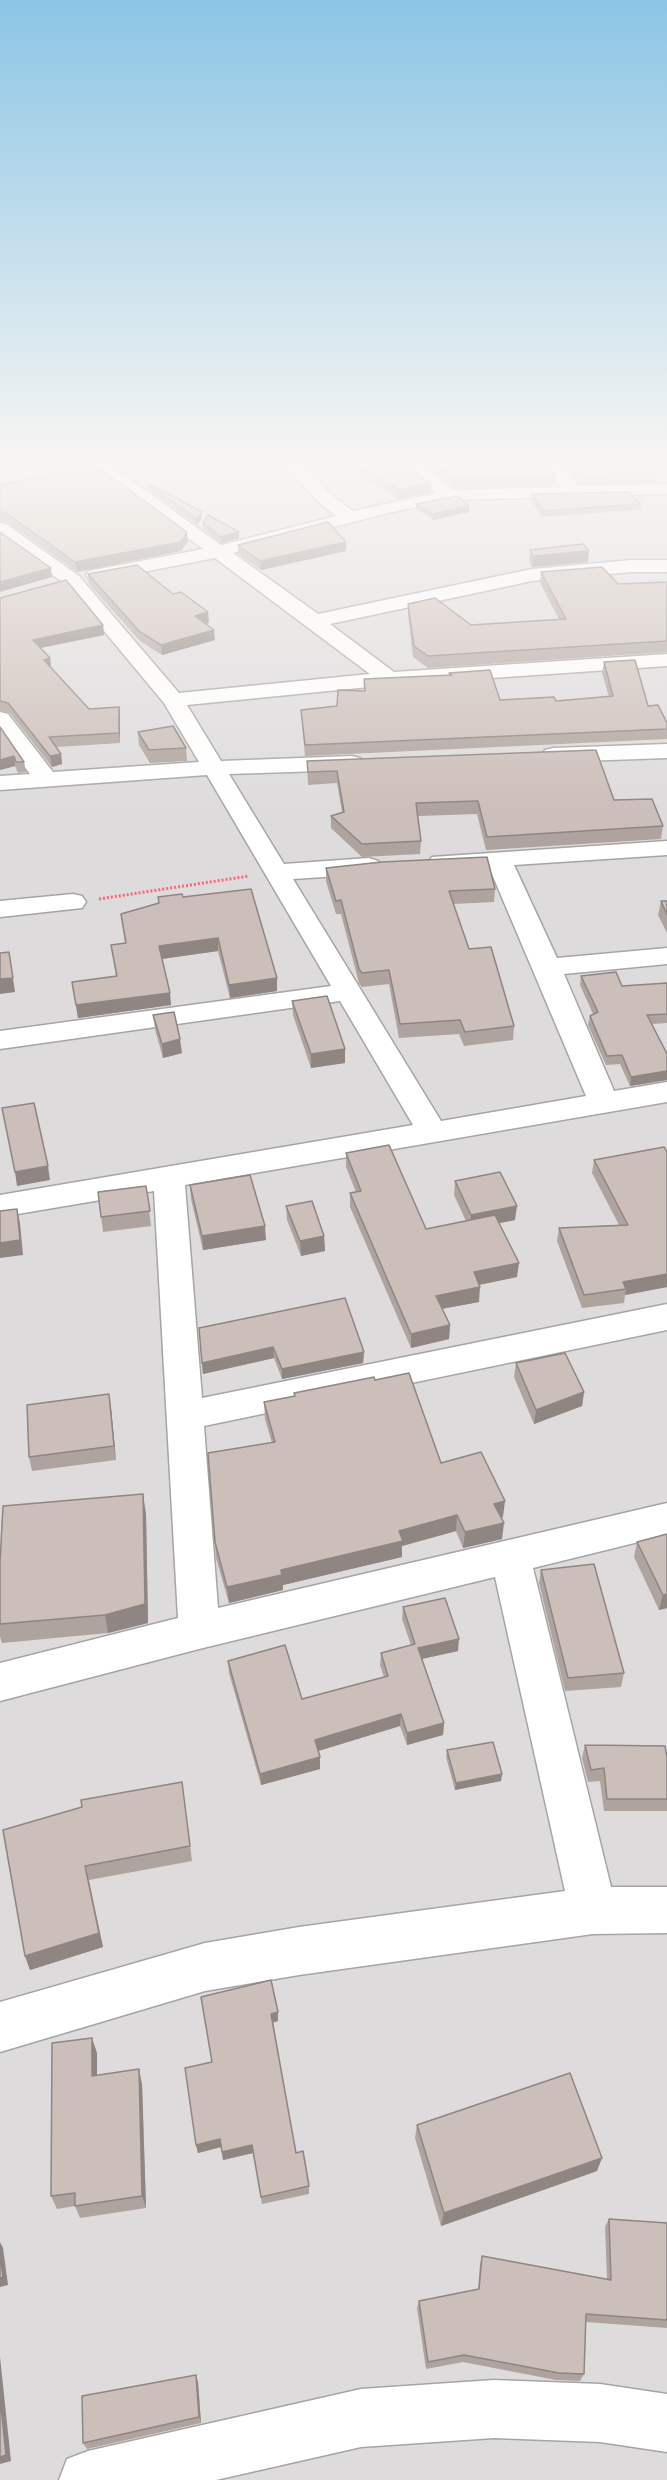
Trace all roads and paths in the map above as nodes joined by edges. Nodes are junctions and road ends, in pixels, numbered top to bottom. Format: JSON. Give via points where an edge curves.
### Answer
{"nodes":[{"id":1,"x":72,"y":579,"type":"edge"},
{"id":2,"x":69,"y":580,"type":"edge"},
{"id":3,"x":255,"y":580,"type":"edge"},
{"id":4,"x":510,"y":580,"type":"edge"},
{"id":5,"x":51,"y":585,"type":"edge"},
{"id":6,"x":314,"y":621,"type":"junction"},
{"id":7,"x":667,"y":660,"type":"edge"},
{"id":8,"x":389,"y":679,"type":"junction"},
{"id":9,"x":173,"y":700,"type":"junction"},
{"id":10,"x":0,"y":719,"type":"edge"},
{"id":11,"x":667,"y":751,"type":"edge"},
{"id":12,"x":536,"y":756,"type":"edge"},
{"id":13,"x":369,"y":762,"type":"edge"},
{"id":14,"x":214,"y":768,"type":"junction"},
{"id":15,"x":46,"y":779,"type":"junction"},
{"id":16,"x":0,"y":783,"type":"edge"},
{"id":17,"x":667,"y":848,"type":"edge"},
{"id":18,"x":498,"y":858,"type":"junction"},
{"id":19,"x":276,"y":872,"type":"junction"},
{"id":20,"x":73,"y":902,"type":"joint"},
{"id":21,"x":0,"y":909,"type":"edge"},
{"id":22,"x":667,"y":956,"type":"edge"},
{"id":23,"x":547,"y":967,"type":"junction"},
{"id":24,"x":348,"y":992,"type":"junction"},
{"id":25,"x":0,"y":1040,"type":"edge"},
{"id":26,"x":667,"y":1092,"type":"edge"},
{"id":27,"x":604,"y":1103,"type":"junction"},
{"id":28,"x":433,"y":1133,"type":"junction"},
{"id":29,"x":170,"y":1177,"type":"junction"},
{"id":30,"x":0,"y":1206,"type":"edge"},
{"id":31,"x":667,"y":1317,"type":"edge"},
{"id":32,"x":185,"y":1416,"type":"junction"},
{"id":33,"x":667,"y":1519,"type":"edge"},
{"id":34,"x":511,"y":1558,"type":"junction"},
{"id":35,"x":199,"y":1631,"type":"junction"},
{"id":36,"x":0,"y":1682,"type":"edge"},
{"id":37,"x":667,"y":1910,"type":"edge"},
{"id":38,"x":593,"y":1911,"type":"junction"},
{"id":39,"x":0,"y":2027,"type":"edge"},
{"id":40,"x":667,"y":2423,"type":"edge"},
{"id":41,"x":88,"y":2480,"type":"edge"}],
"edges":[{"from":1,"to":9,"type":"street"},
{"from":2,"to":5,"type":"street"},
{"from":3,"to":6,"type":"street"},
{"from":4,"to":6,"type":"street"},
{"from":6,"to":8,"type":"street"},
{"from":7,"to":8,"type":"street"},
{"from":8,"to":9,"type":"street"},
{"from":9,"to":14,"type":"street"},
{"from":10,"to":15,"type":"street"},
{"from":11,"to":12,"type":"street"},
{"from":13,"to":14,"type":"street"},
{"from":14,"to":15,"type":"street"},
{"from":14,"to":19,"type":"street"},
{"from":15,"to":16,"type":"street"},
{"from":17,"to":18,"type":"street"},
{"from":18,"to":19,"type":"street"},
{"from":18,"to":23,"type":"street"},
{"from":19,"to":20,"type":"path"},
{"from":19,"to":24,"type":"street"},
{"from":20,"to":21,"type":"street"},
{"from":22,"to":23,"type":"street"},
{"from":23,"to":27,"type":"street"},
{"from":24,"to":25,"type":"street"},
{"from":24,"to":28,"type":"street"},
{"from":26,"to":27,"type":"street"},
{"from":27,"to":28,"type":"street"},
{"from":28,"to":29,"type":"street"},
{"from":29,"to":30,"type":"street"},
{"from":29,"to":32,"type":"street"},
{"from":31,"to":32,"type":"street"},
{"from":32,"to":35,"type":"street"},
{"from":33,"to":34,"type":"street"},
{"from":34,"to":35,"type":"street"},
{"from":34,"to":38,"type":"street"},
{"from":35,"to":36,"type":"street"},
{"from":37,"to":38,"type":"street"},
{"from":38,"to":39,"type":"street","via":[[205,1967]]},
{"from":40,"to":41,"type":"street","via":[[600,2413],[494,2409],[361,2418]]}]}
